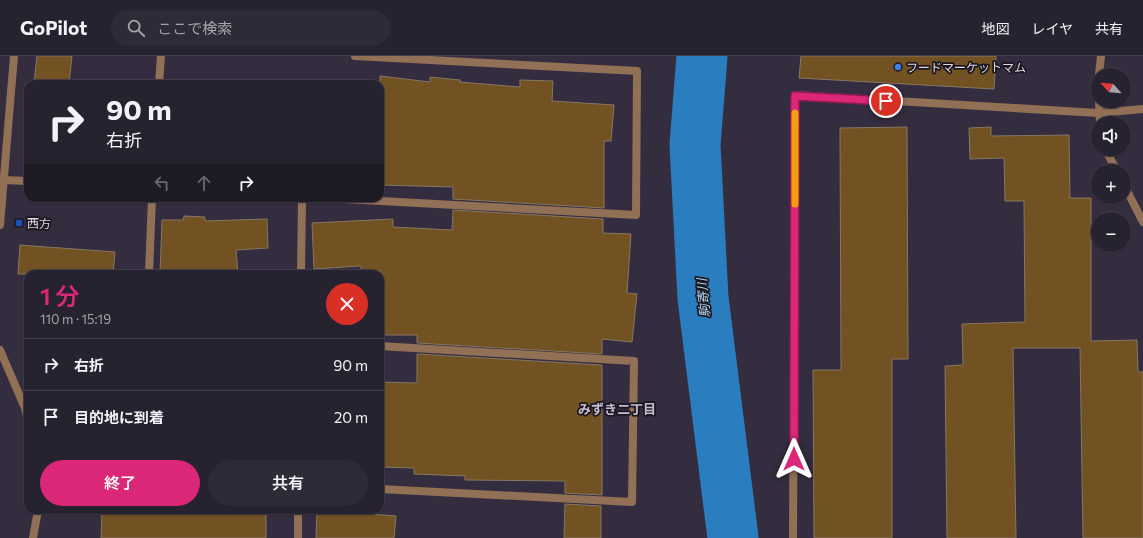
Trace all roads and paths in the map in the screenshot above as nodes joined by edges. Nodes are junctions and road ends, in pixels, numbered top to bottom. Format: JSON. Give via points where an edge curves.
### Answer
{"nodes":[{"id":1,"x":14,"y":56,"type":"edge"},
{"id":2,"x":161,"y":56,"type":"edge"},
{"id":3,"x":355,"y":56,"type":"edge"},
{"id":4,"x":1101,"y":56,"type":"edge"},
{"id":5,"x":1100,"y":68,"type":"edge"},
{"id":6,"x":159,"y":80,"type":"edge"},
{"id":7,"x":1098,"y":108,"type":"edge"},
{"id":8,"x":1143,"y":109,"type":"edge"},
{"id":9,"x":1098,"y":114,"type":"junction"},
{"id":10,"x":3,"y":180,"type":"junction"},
{"id":11,"x":24,"y":181,"type":"edge"},
{"id":12,"x":1131,"y":199,"type":"edge"},
{"id":13,"x":384,"y":201,"type":"edge"},
{"id":14,"x":152,"y":202,"type":"edge"},
{"id":15,"x":302,"y":202,"type":"edge"},
{"id":16,"x":1143,"y":222,"type":"edge"},
{"id":17,"x":0,"y":225,"type":"edge"},
{"id":18,"x":149,"y":270,"type":"edge"},
{"id":19,"x":301,"y":270,"type":"edge"},
{"id":20,"x":384,"y":346,"type":"edge"},
{"id":21,"x":0,"y":350,"type":"edge"},
{"id":22,"x":24,"y":404,"type":"edge"},
{"id":23,"x":384,"y":489,"type":"edge"},
{"id":24,"x":37,"y":514,"type":"edge"},
{"id":25,"x":298,"y":514,"type":"edge"},
{"id":26,"x":33,"y":538,"type":"edge"},
{"id":27,"x":298,"y":538,"type":"edge"},
{"id":28,"x":793,"y":538,"type":"edge"}],
"edges":[{"from":1,"to":10,"type":"street"},
{"from":2,"to":6,"type":"street"},
{"from":3,"to":13,"type":"street","via":[[637,71],[636,215]]},
{"from":4,"to":5,"type":"street"},
{"from":7,"to":9,"type":"street"},
{"from":8,"to":9,"type":"street"},
{"from":9,"to":28,"type":"street","via":[[795,96]]},
{"from":10,"to":11,"type":"street"},
{"from":10,"to":17,"type":"street"},
{"from":12,"to":16,"type":"street"},
{"from":14,"to":18,"type":"street"},
{"from":15,"to":19,"type":"street"},
{"from":20,"to":23,"type":"street","via":[[634,361],[632,502]]},
{"from":21,"to":22,"type":"street"},
{"from":24,"to":26,"type":"street"},
{"from":25,"to":27,"type":"street"}]}
